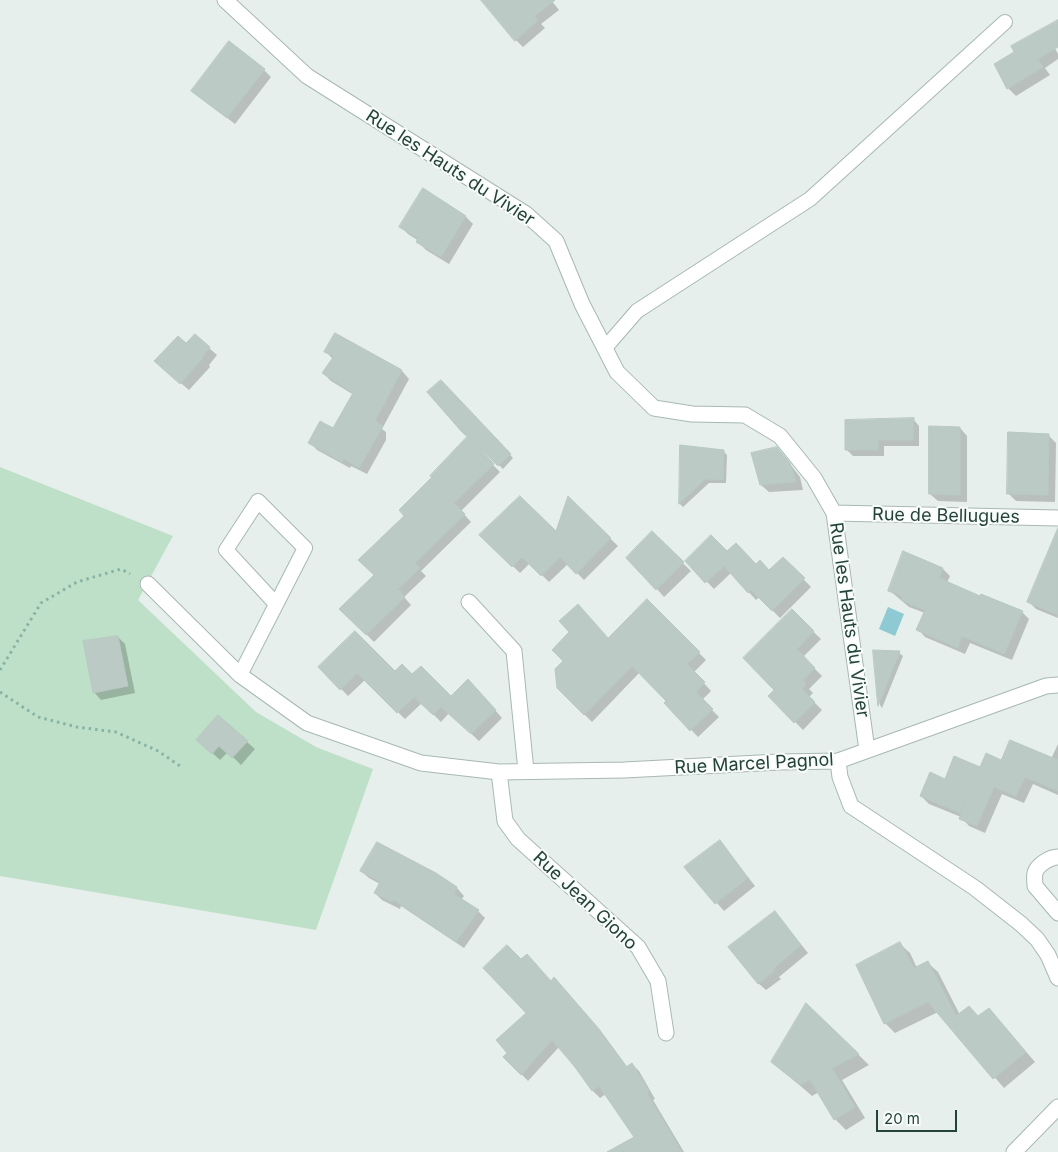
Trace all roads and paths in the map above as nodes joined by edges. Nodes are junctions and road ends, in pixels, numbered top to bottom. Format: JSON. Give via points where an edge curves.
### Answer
{"nodes":[{"id":1,"x":225,"y":0,"type":"edge"},
{"id":2,"x":1006,"y":22,"type":"dead end"},
{"id":3,"x":605,"y":348,"type":"junction"},
{"id":4,"x":834,"y":513,"type":"junction"},
{"id":5,"x":1058,"y":518,"type":"edge"},
{"id":6,"x":148,"y":584,"type":"joint"},
{"id":7,"x":469,"y":602,"type":"dead end"},
{"id":8,"x":276,"y":604,"type":"junction"},
{"id":9,"x":0,"y":670,"type":"edge"},
{"id":10,"x":240,"y":675,"type":"junction"},
{"id":11,"x":1058,"y":685,"type":"edge"},
{"id":12,"x":0,"y":692,"type":"edge"},
{"id":13,"x":867,"y":750,"type":"junction"},
{"id":14,"x":838,"y":761,"type":"junction"},
{"id":15,"x":183,"y":768,"type":"dead end"},
{"id":16,"x":526,"y":771,"type":"junction"},
{"id":17,"x":499,"y":772,"type":"junction"},
{"id":18,"x":1058,"y":857,"type":"edge"},
{"id":19,"x":1058,"y":912,"type":"edge"},
{"id":20,"x":1053,"y":950,"type":"edge"},
{"id":21,"x":1058,"y":978,"type":"edge"},
{"id":22,"x":666,"y":1033,"type":"dead end"},
{"id":23,"x":1058,"y":1107,"type":"edge"},
{"id":24,"x":1014,"y":1152,"type":"edge"}],
"edges":[{"from":1,"to":3,"type":"street","name":"Rue les Hauts du Vivier","via":[[307,76],[526,214],[556,241],[582,304]]},
{"from":2,"to":3,"type":"lane","via":[[810,199],[637,311]]},
{"from":3,"to":4,"type":"street","name":"Rue les Hauts du Vivier","via":[[617,372],[654,408],[692,414],[745,415],[780,436],[814,478]]},
{"from":4,"to":5,"type":"street","name":"Rue de Bellugues"},
{"from":4,"to":13,"type":"street","name":"Rue les Hauts du Vivier"},
{"from":6,"to":9,"type":"path","via":[[121,569],[77,582],[41,603]]},
{"from":6,"to":10,"type":"street","name":"Rue Marcel Pagnol"},
{"from":7,"to":16,"type":"street","via":[[514,651]]},
{"from":8,"to":8,"type":"lane","via":[[305,548],[258,501],[226,550]]},
{"from":8,"to":10,"type":"lane"},
{"from":10,"to":17,"type":"street","name":"Rue Marcel Pagnol","via":[[307,722],[421,763]]},
{"from":11,"to":13,"type":"street","name":"Rue Marcel Pagnol","via":[[1037,689]]},
{"from":12,"to":15,"type":"path","via":[[38,716],[77,727],[116,732],[158,751]]},
{"from":13,"to":14,"type":"street","name":"Rue Marcel Pagnol"},
{"from":14,"to":16,"type":"street","name":"Rue Marcel Pagnol"},
{"from":14,"to":20,"type":"street","via":[[840,777],[851,806],[975,888]]},
{"from":16,"to":17,"type":"street","name":"Rue Marcel Pagnol"},
{"from":17,"to":22,"type":"street","name":"Rue Jean Giono","via":[[505,822],[518,840],[638,947],[658,981]]},
{"from":18,"to":19,"type":"street","via":[[1040,865],[1035,872],[1035,886]]},
{"from":20,"to":21,"type":"street"},
{"from":23,"to":24,"type":"street"}]}
